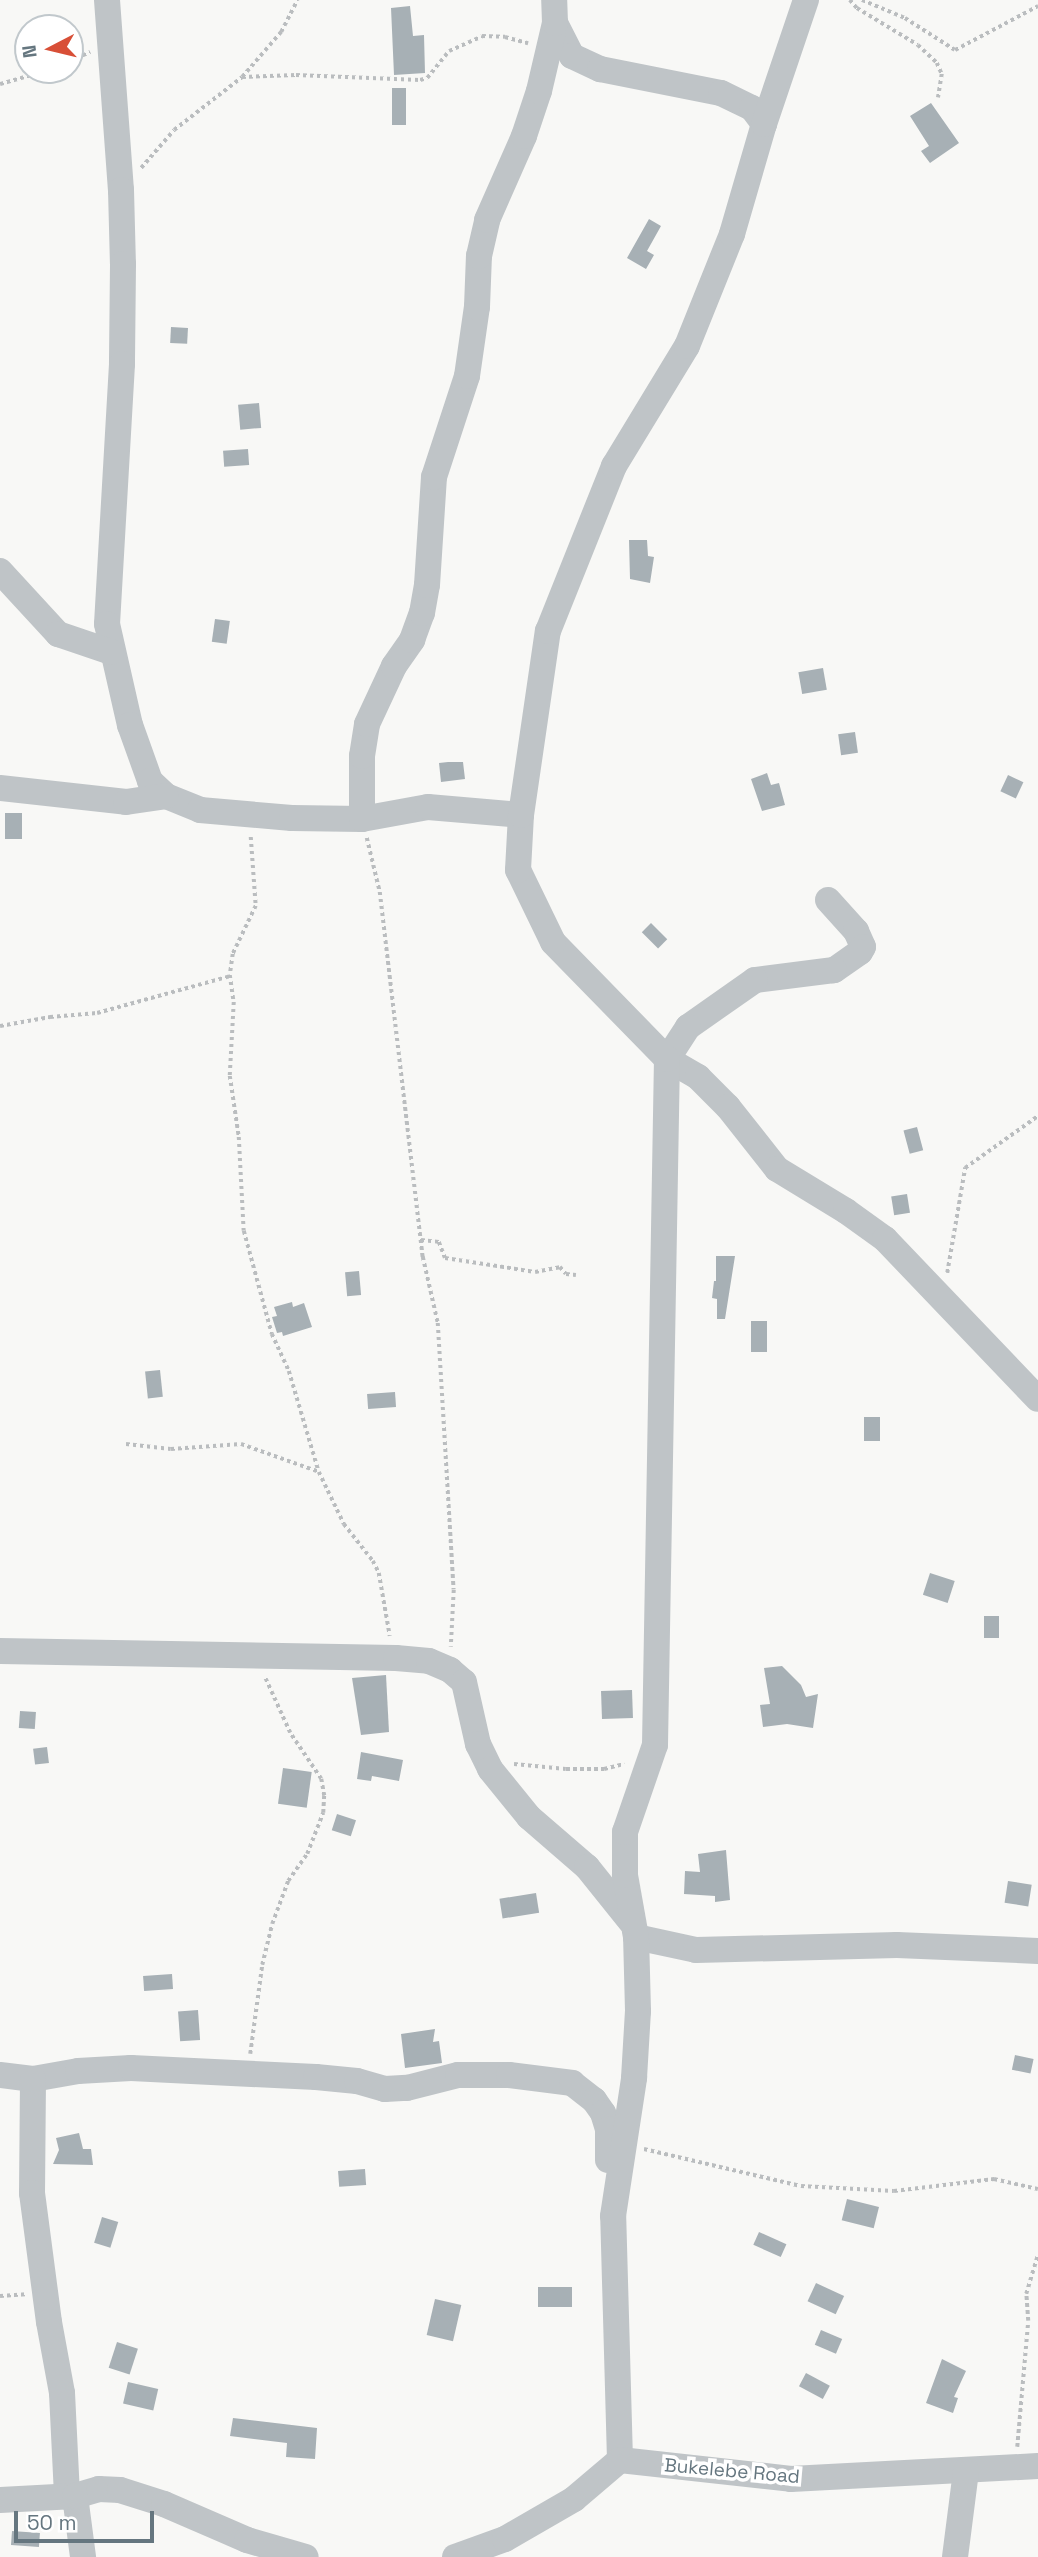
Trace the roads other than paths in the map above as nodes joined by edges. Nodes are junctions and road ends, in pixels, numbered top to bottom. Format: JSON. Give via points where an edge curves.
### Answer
{"nodes":[{"id":1,"x":107,"y":0,"type":"edge"},
{"id":2,"x":806,"y":0,"type":"edge"},
{"id":3,"x":553,"y":24,"type":"edge"},
{"id":4,"x":764,"y":124,"type":"junction"},
{"id":5,"x":0,"y":571,"type":"edge"},
{"id":6,"x":111,"y":652,"type":"junction"},
{"id":7,"x":0,"y":788,"type":"edge"},
{"id":8,"x":166,"y":796,"type":"junction"},
{"id":9,"x":521,"y":814,"type":"junction"},
{"id":10,"x":362,"y":819,"type":"junction"},
{"id":11,"x":828,"y":900,"type":"dead end"},
{"id":12,"x":667,"y":1059,"type":"junction"},
{"id":13,"x":1038,"y":1399,"type":"edge"},
{"id":14,"x":0,"y":1651,"type":"edge"},
{"id":15,"x":634,"y":1930,"type":"junction"},
{"id":16,"x":1038,"y":1951,"type":"edge"},
{"id":17,"x":0,"y":2075,"type":"edge"},
{"id":18,"x":33,"y":2079,"type":"junction"},
{"id":19,"x":617,"y":2185,"type":"junction"},
{"id":20,"x":620,"y":2460,"type":"junction"},
{"id":21,"x":1027,"y":2467,"type":"edge"},
{"id":22,"x":966,"y":2471,"type":"junction"},
{"id":23,"x":71,"y":2497,"type":"junction"},
{"id":24,"x":0,"y":2500,"type":"edge"},
{"id":25,"x":83,"y":2557,"type":"edge"},
{"id":26,"x":303,"y":2557,"type":"edge"},
{"id":27,"x":455,"y":2557,"type":"edge"},
{"id":28,"x":955,"y":2557,"type":"edge"}],
"edges":[{"from":1,"to":6,"type":"street","via":[[121,190],[122,364],[107,624]]},
{"from":2,"to":4,"type":"street"},
{"from":3,"to":4,"type":"street","via":[[572,56],[600,69],[721,93],[751,108]]},
{"from":3,"to":10,"type":"street","via":[[524,136],[487,220],[467,376],[434,477],[422,613],[367,724]]},
{"from":4,"to":9,"type":"street","via":[[732,234],[687,346],[614,466],[548,631]]},
{"from":5,"to":6,"type":"street","via":[[58,634]]},
{"from":6,"to":8,"type":"street","via":[[141,762],[150,781]]},
{"from":7,"to":8,"type":"street","via":[[125,803]]},
{"from":8,"to":10,"type":"street","via":[[200,810]]},
{"from":9,"to":10,"type":"street","via":[[428,807]]},
{"from":9,"to":12,"type":"street","via":[[518,870],[553,942]]},
{"from":11,"to":12,"type":"street","via":[[856,930],[863,947],[860,952],[834,970],[755,981],[739,989],[688,1027]]},
{"from":12,"to":13,"type":"street","via":[[705,1085],[777,1169],[885,1239]]},
{"from":12,"to":15,"type":"street","via":[[655,1731],[625,1832],[625,1875]]},
{"from":14,"to":15,"type":"street","via":[[396,1658],[429,1661],[450,1670],[464,1682],[485,1759],[529,1816],[587,1867]]},
{"from":15,"to":16,"type":"street","via":[[696,1950],[897,1945]]},
{"from":15,"to":19,"type":"street","via":[[638,2024]]},
{"from":17,"to":18,"type":"street"},
{"from":18,"to":19,"type":"street","via":[[131,2068],[247,2072],[357,2081],[385,2088],[407,2088],[458,2075],[509,2075],[572,2083],[603,2113],[610,2171]]},
{"from":18,"to":23,"type":"street","via":[[32,2193],[62,2393]]},
{"from":19,"to":20,"type":"street","via":[[613,2216]]},
{"from":20,"to":22,"type":"street","name":"Bukelebe Road","via":[[791,2479]]},
{"from":20,"to":27,"type":"street","via":[[574,2499],[505,2539]]},
{"from":21,"to":22,"type":"street","name":"Bukelebe Road"},
{"from":22,"to":28,"type":"street"},
{"from":23,"to":24,"type":"street"},
{"from":23,"to":25,"type":"street"},
{"from":23,"to":26,"type":"street","via":[[99,2489],[120,2490]]}]}
